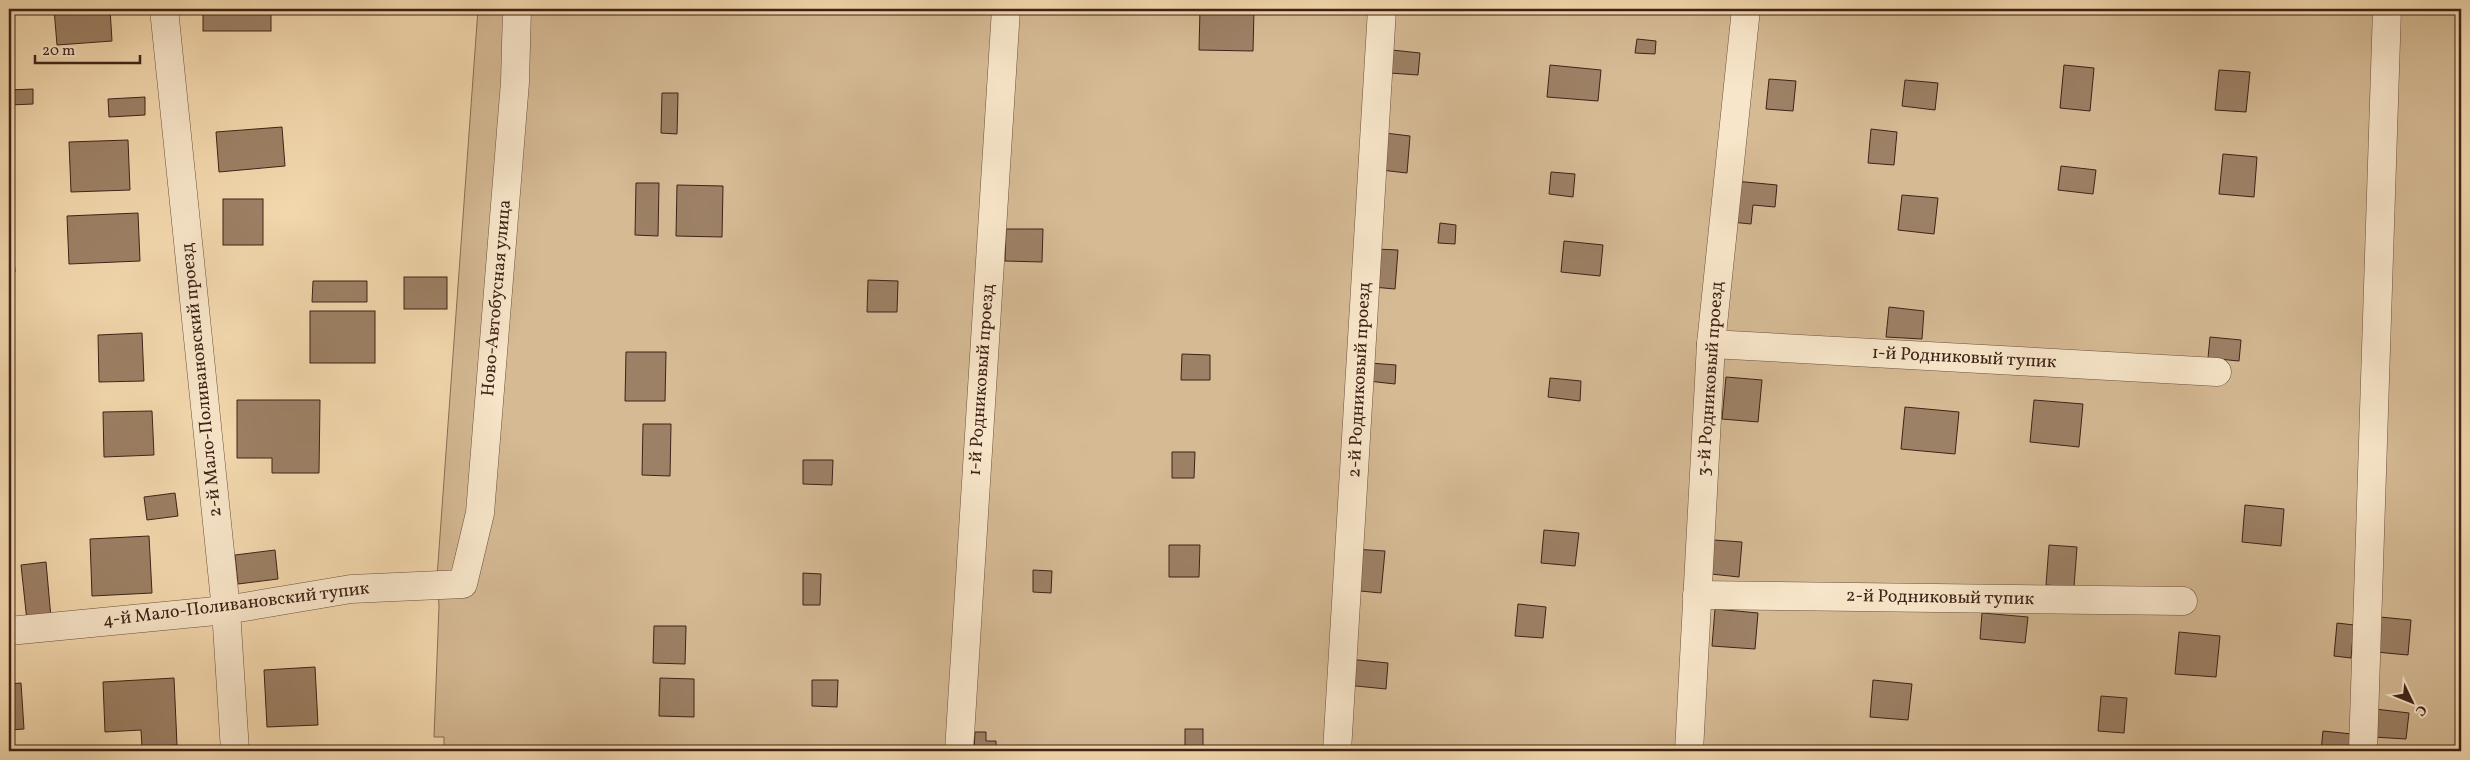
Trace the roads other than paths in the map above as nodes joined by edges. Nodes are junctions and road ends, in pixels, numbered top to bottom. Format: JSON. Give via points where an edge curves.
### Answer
{"nodes":[{"id":1,"x":164,"y":9,"type":"edge"},
{"id":2,"x":517,"y":9,"type":"edge"},
{"id":3,"x":1006,"y":9,"type":"edge"},
{"id":4,"x":1382,"y":9,"type":"edge"},
{"id":5,"x":1746,"y":9,"type":"edge"},
{"id":6,"x":2387,"y":9,"type":"edge"},
{"id":7,"x":1712,"y":344,"type":"junction"},
{"id":8,"x":2217,"y":372,"type":"dead end"},
{"id":9,"x":463,"y":584,"type":"joint"},
{"id":10,"x":1697,"y":595,"type":"junction"},
{"id":11,"x":2183,"y":601,"type":"dead end"},
{"id":12,"x":226,"y":610,"type":"junction"},
{"id":13,"x":9,"y":631,"type":"edge"},
{"id":14,"x":235,"y":751,"type":"edge"},
{"id":15,"x":959,"y":751,"type":"edge"},
{"id":16,"x":1337,"y":751,"type":"edge"},
{"id":17,"x":1689,"y":751,"type":"edge"},
{"id":18,"x":2363,"y":751,"type":"edge"}],
"edges":[{"from":1,"to":12,"type":"street","name":"2-й Мало-Поливановский проезд"},
{"from":2,"to":9,"type":"street","name":"Ново-Автобусная улица","via":[[515,82],[480,513]]},
{"from":3,"to":15,"type":"street","name":"1-й Родниковый проезд"},
{"from":4,"to":16,"type":"street","name":"2-й Родниковый проезд"},
{"from":5,"to":7,"type":"street","name":"3-й Родниковый проезд"},
{"from":6,"to":18,"type":"street"},
{"from":7,"to":8,"type":"street","name":"1-й Родниковый тупик"},
{"from":7,"to":10,"type":"street","name":"3-й Родниковый проезд"},
{"from":9,"to":12,"type":"street","name":"4-й Мало-Поливановский тупик","via":[[352,589]]},
{"from":10,"to":11,"type":"street","name":"2-й Родниковый тупик"},
{"from":10,"to":17,"type":"street","name":"3-й Родниковый проезд"},
{"from":12,"to":13,"type":"street","name":"4-й Мало-Поливановский тупик"},
{"from":12,"to":14,"type":"street","name":"2-й Мало-Поливановский проезд"}]}
